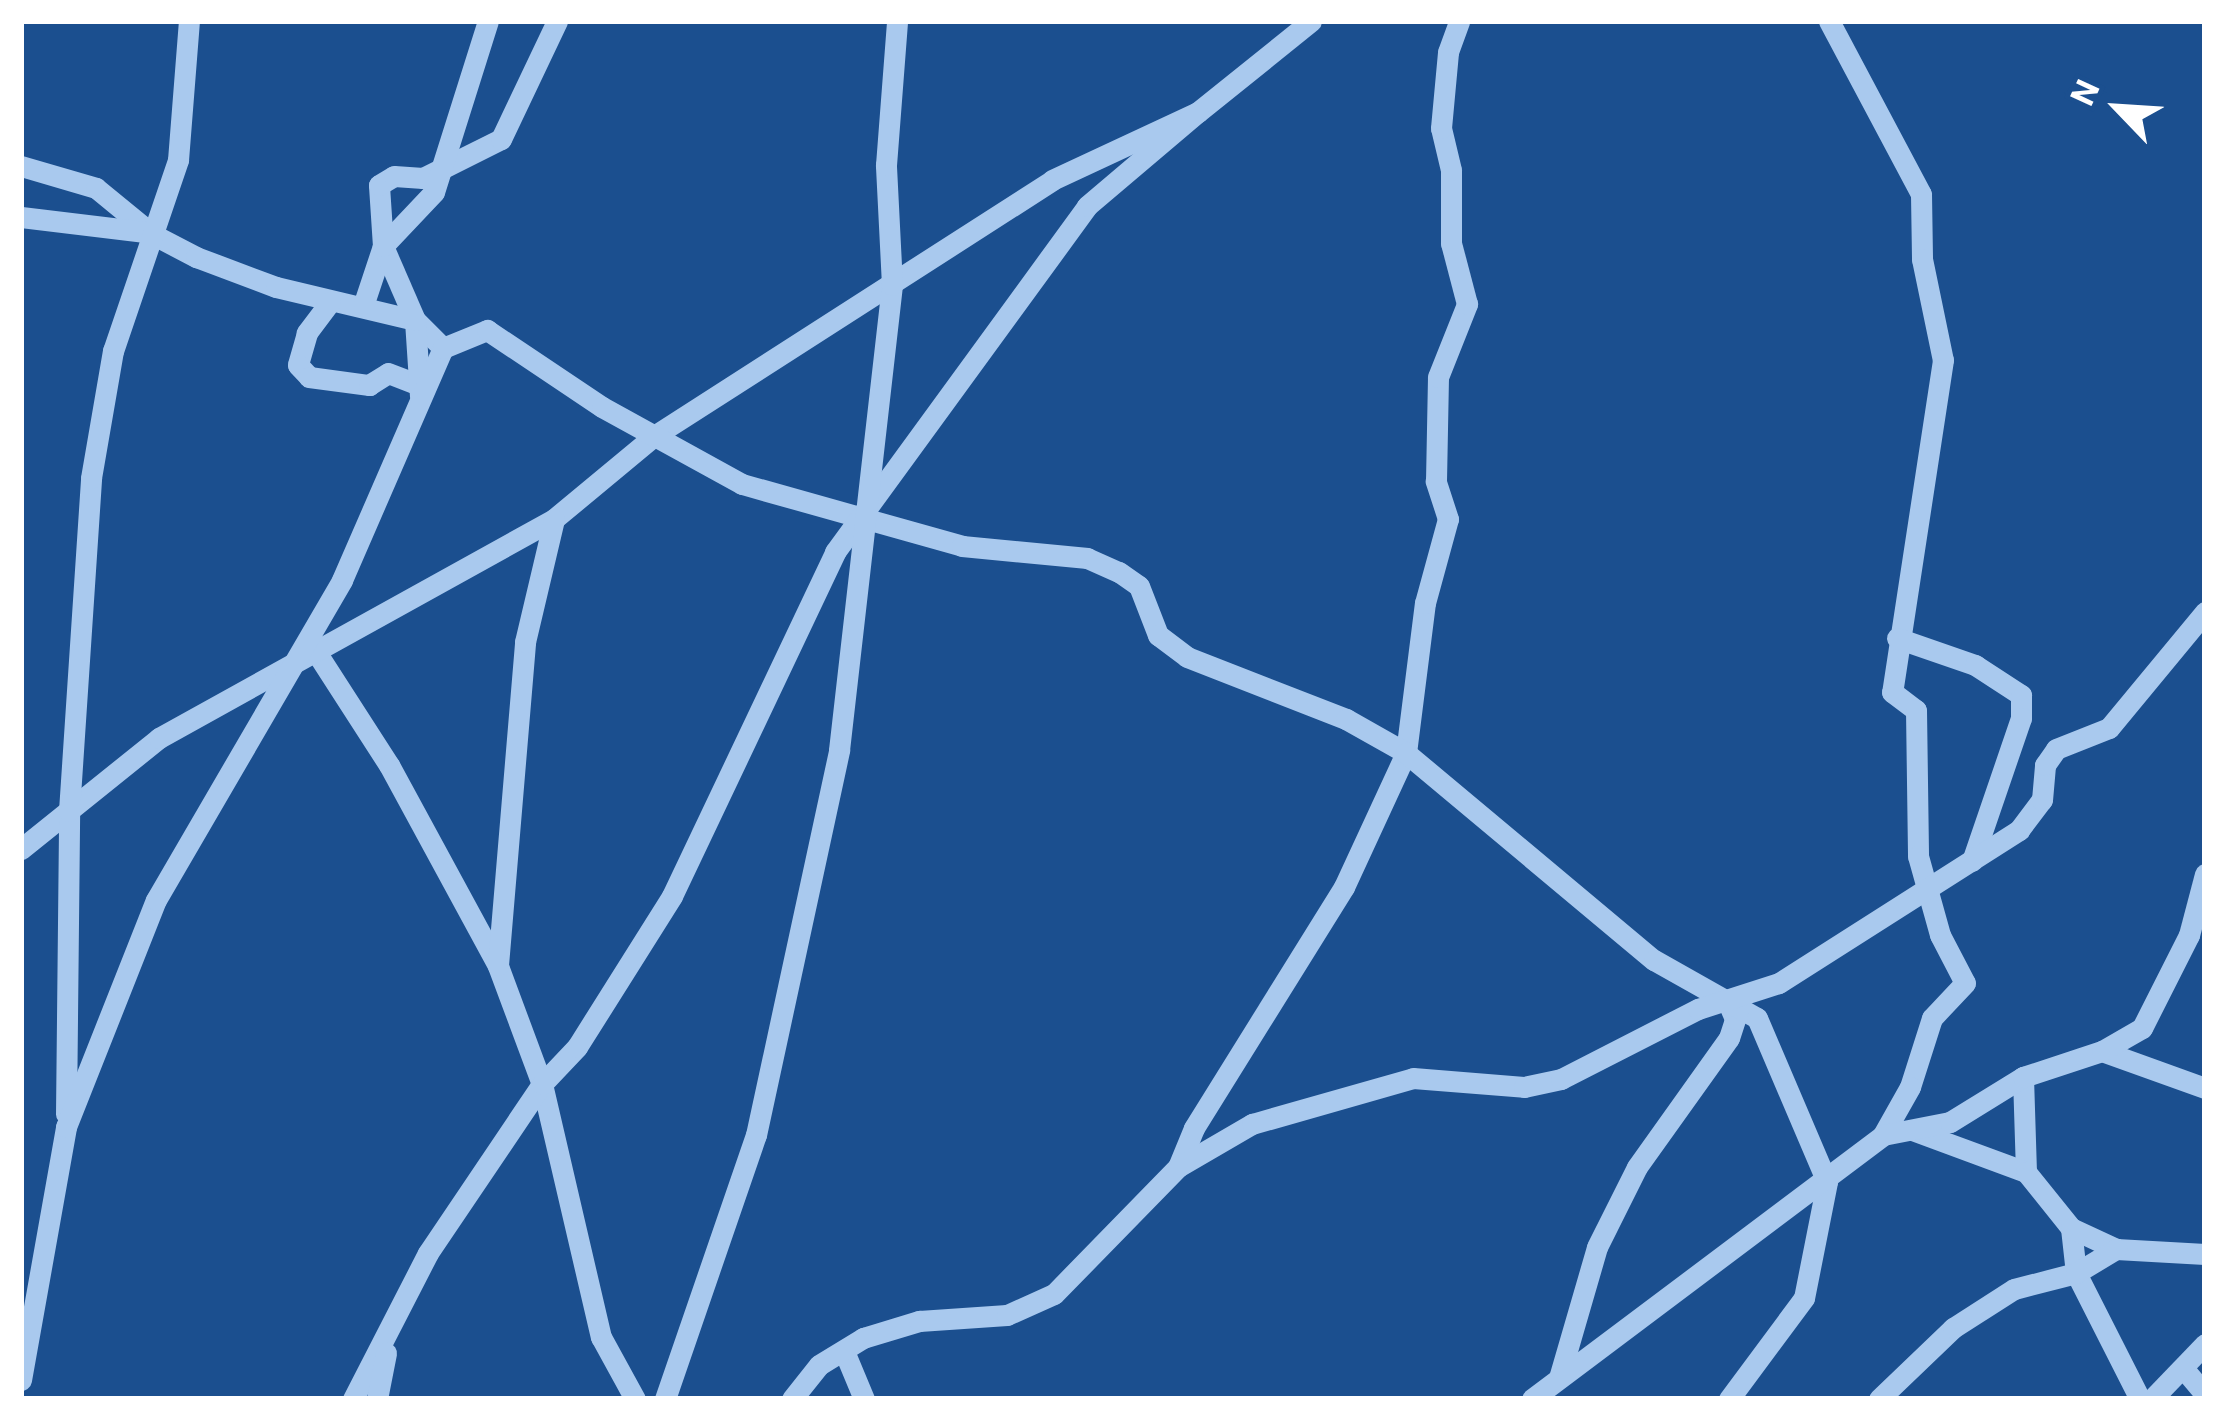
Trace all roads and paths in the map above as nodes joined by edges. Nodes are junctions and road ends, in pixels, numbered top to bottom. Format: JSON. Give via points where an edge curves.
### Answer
{"nodes":[{"id":1,"x":189,"y":21,"type":"edge"},
{"id":2,"x":488,"y":21,"type":"edge"},
{"id":3,"x":557,"y":21,"type":"edge"},
{"id":4,"x":897,"y":21,"type":"edge"},
{"id":5,"x":1311,"y":21,"type":"edge"},
{"id":6,"x":1459,"y":21,"type":"edge"},
{"id":7,"x":1829,"y":21,"type":"edge"},
{"id":8,"x":1198,"y":112,"type":"junction"},
{"id":9,"x":21,"y":166,"type":"edge"},
{"id":10,"x":445,"y":168,"type":"junction"},
{"id":11,"x":21,"y":217,"type":"edge"},
{"id":12,"x":152,"y":234,"type":"junction"},
{"id":13,"x":383,"y":246,"type":"junction"},
{"id":14,"x":892,"y":285,"type":"junction"},
{"id":15,"x":330,"y":302,"type":"junction"},
{"id":16,"x":364,"y":303,"type":"junction"},
{"id":17,"x":416,"y":320,"type":"junction"},
{"id":18,"x":443,"y":348,"type":"junction"},
{"id":19,"x":418,"y":390,"type":"junction"},
{"id":20,"x":654,"y":436,"type":"junction"},
{"id":21,"x":864,"y":517,"type":"junction"},
{"id":22,"x":554,"y":519,"type":"junction"},
{"id":23,"x":2205,"y":611,"type":"edge"},
{"id":24,"x":1897,"y":638,"type":"junction"},
{"id":25,"x":307,"y":652,"type":"junction"},
{"id":26,"x":1406,"y":753,"type":"junction"},
{"id":27,"x":69,"y":811,"type":"junction"},
{"id":28,"x":21,"y":849,"type":"edge"},
{"id":29,"x":1972,"y":861,"type":"junction"},
{"id":30,"x":2205,"y":874,"type":"edge"},
{"id":31,"x":1925,"y":892,"type":"junction"},
{"id":32,"x":498,"y":966,"type":"junction"},
{"id":33,"x":1727,"y":1000,"type":"junction"},
{"id":34,"x":2102,"y":1051,"type":"junction"},
{"id":35,"x":2023,"y":1077,"type":"junction"},
{"id":36,"x":542,"y":1084,"type":"junction"},
{"id":37,"x":2205,"y":1088,"type":"edge"},
{"id":38,"x":66,"y":1127,"type":"junction"},
{"id":39,"x":1906,"y":1128,"type":"junction"},
{"id":40,"x":1883,"y":1135,"type":"junction"},
{"id":41,"x":1178,"y":1167,"type":"junction"},
{"id":42,"x":2026,"y":1172,"type":"junction"},
{"id":43,"x":1827,"y":1182,"type":"junction"},
{"id":44,"x":2071,"y":1228,"type":"junction"},
{"id":45,"x":2116,"y":1249,"type":"junction"},
{"id":46,"x":2205,"y":1254,"type":"edge"},
{"id":47,"x":2076,"y":1273,"type":"junction"},
{"id":48,"x":390,"y":1333,"type":"junction"},
{"id":49,"x":2205,"y":1344,"type":"edge"},
{"id":50,"x":844,"y":1351,"type":"junction"},
{"id":51,"x":2183,"y":1368,"type":"junction"},
{"id":52,"x":21,"y":1380,"type":"edge"},
{"id":53,"x":1555,"y":1389,"type":"edge"},
{"id":54,"x":2205,"y":1394,"type":"edge"},
{"id":55,"x":353,"y":1399,"type":"edge"},
{"id":56,"x":377,"y":1399,"type":"edge"},
{"id":57,"x":635,"y":1399,"type":"edge"},
{"id":58,"x":665,"y":1399,"type":"edge"},
{"id":59,"x":792,"y":1399,"type":"edge"},
{"id":60,"x":864,"y":1399,"type":"edge"},
{"id":61,"x":1532,"y":1399,"type":"edge"},
{"id":62,"x":1730,"y":1399,"type":"edge"},
{"id":63,"x":1879,"y":1399,"type":"edge"},
{"id":64,"x":2140,"y":1399,"type":"edge"},
{"id":65,"x":2152,"y":1399,"type":"edge"}],
"edges":[{"from":1,"to":12,"type":"street","via":[[184,128]]},
{"from":2,"to":10,"type":"street"},
{"from":3,"to":10,"type":"street","via":[[501,139]]},
{"from":4,"to":14,"type":"street","via":[[886,165]]},
{"from":5,"to":8,"type":"street"},
{"from":6,"to":26,"type":"street","via":[[1442,128],[1451,244],[1467,304],[1438,377],[1436,468],[1448,519],[1425,603]]},
{"from":7,"to":24,"type":"street","via":[[1921,194],[1922,259],[1943,359]]},
{"from":8,"to":14,"type":"street","via":[[1052,180]]},
{"from":8,"to":21,"type":"street","via":[[1087,206]]},
{"from":9,"to":12,"type":"street","via":[[96,188]]},
{"from":10,"to":13,"type":"street","via":[[434,192]]},
{"from":10,"to":13,"type":"street","via":[[379,185]]},
{"from":11,"to":12,"type":"street"},
{"from":12,"to":15,"type":"street"},
{"from":12,"to":27,"type":"street","via":[[113,351],[91,478]]},
{"from":13,"to":16,"type":"street"},
{"from":13,"to":17,"type":"street"},
{"from":14,"to":20,"type":"street"},
{"from":14,"to":21,"type":"street"},
{"from":15,"to":16,"type":"street"},
{"from":15,"to":19,"type":"street","via":[[307,333],[298,365],[309,377],[369,385],[388,373]]},
{"from":16,"to":17,"type":"street"},
{"from":17,"to":18,"type":"street"},
{"from":17,"to":19,"type":"street"},
{"from":18,"to":19,"type":"street"},
{"from":18,"to":20,"type":"street","via":[[488,330]]},
{"from":19,"to":25,"type":"street"},
{"from":20,"to":21,"type":"street","via":[[742,484]]},
{"from":20,"to":22,"type":"street"},
{"from":21,"to":26,"type":"street","via":[[962,546],[1087,558],[1120,572],[1139,586],[1158,635],[1187,657],[1346,719]]},
{"from":21,"to":36,"type":"street","via":[[835,552],[672,896],[577,1047]]},
{"from":21,"to":58,"type":"street","via":[[848,688],[802,945],[722,1252]]},
{"from":22,"to":25,"type":"street"},
{"from":22,"to":32,"type":"street","via":[[525,642]]},
{"from":23,"to":29,"type":"street","via":[[2109,728],[2056,749],[2045,765],[2042,800],[2019,830]]},
{"from":24,"to":29,"type":"street","via":[[1976,665],[2021,695],[2021,718]]},
{"from":24,"to":31,"type":"street","via":[[1892,692],[1916,710],[1920,739]]},
{"from":25,"to":27,"type":"street","via":[[159,737]]},
{"from":25,"to":32,"type":"street","via":[[389,765]]},
{"from":25,"to":38,"type":"street","via":[[156,900]]},
{"from":26,"to":33,"type":"street","via":[[1522,844],[1567,894],[1599,909],[1688,985]]},
{"from":26,"to":41,"type":"street","via":[[1344,887],[1193,1128]]},
{"from":27,"to":28,"type":"street"},
{"from":27,"to":38,"type":"street"},
{"from":29,"to":31,"type":"street"},
{"from":30,"to":34,"type":"street","via":[[2159,1006],[2142,1028]]},
{"from":31,"to":33,"type":"street","via":[[1779,983]]},
{"from":31,"to":40,"type":"street","via":[[1965,982],[1932,1018],[1910,1088]]},
{"from":32,"to":36,"type":"street"},
{"from":33,"to":41,"type":"street","via":[[1561,1079],[1524,1087],[1413,1078],[1374,1084],[1252,1124]]},
{"from":33,"to":43,"type":"street","via":[[1757,1018]]},
{"from":33,"to":53,"type":"street","via":[[1735,1019],[1730,1038],[1637,1167],[1597,1247]]},
{"from":34,"to":35,"type":"street"},
{"from":34,"to":37,"type":"street"},
{"from":35,"to":39,"type":"street","via":[[1950,1122]]},
{"from":35,"to":42,"type":"street"},
{"from":36,"to":48,"type":"street","via":[[428,1252]]},
{"from":36,"to":57,"type":"street","via":[[601,1337]]},
{"from":38,"to":52,"type":"street"},
{"from":39,"to":40,"type":"street"},
{"from":39,"to":42,"type":"street"},
{"from":40,"to":43,"type":"street"},
{"from":41,"to":50,"type":"street","via":[[1054,1294],[1007,1315],[919,1321]]},
{"from":42,"to":44,"type":"street"},
{"from":43,"to":53,"type":"street"},
{"from":43,"to":62,"type":"street","via":[[1804,1298]]},
{"from":44,"to":45,"type":"street"},
{"from":44,"to":47,"type":"street"},
{"from":45,"to":46,"type":"street"},
{"from":45,"to":47,"type":"street"},
{"from":47,"to":63,"type":"street","via":[[2014,1289],[1953,1328]]},
{"from":47,"to":64,"type":"street"},
{"from":48,"to":55,"type":"street"},
{"from":48,"to":56,"type":"street"},
{"from":49,"to":51,"type":"street"},
{"from":50,"to":59,"type":"street"},
{"from":50,"to":60,"type":"street"},
{"from":51,"to":54,"type":"street"},
{"from":51,"to":65,"type":"street"},
{"from":53,"to":61,"type":"street"}]}
